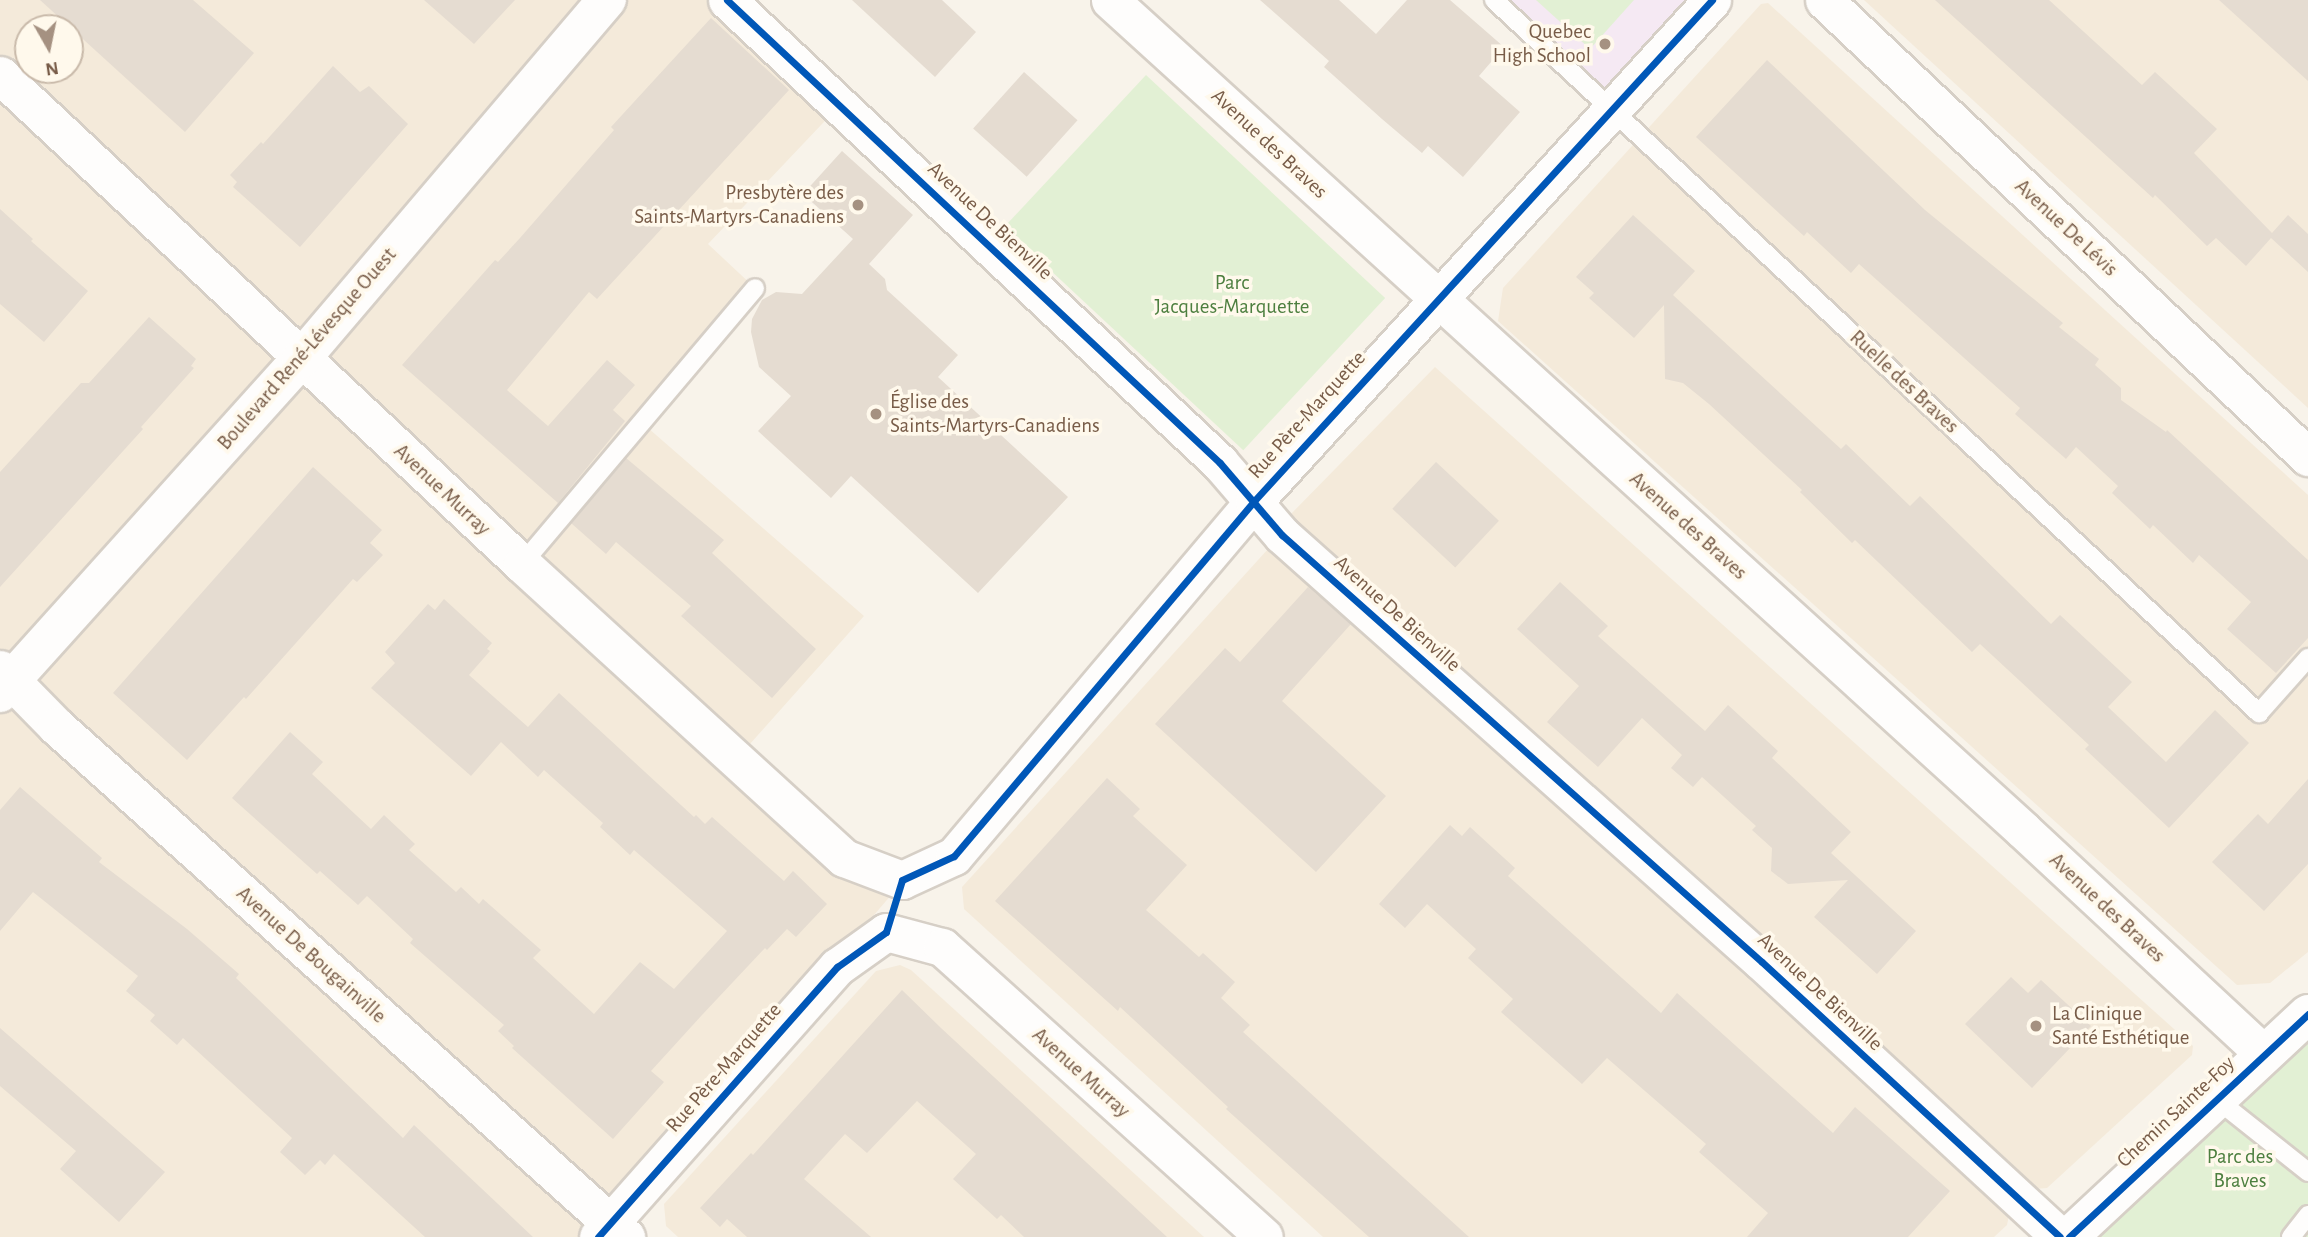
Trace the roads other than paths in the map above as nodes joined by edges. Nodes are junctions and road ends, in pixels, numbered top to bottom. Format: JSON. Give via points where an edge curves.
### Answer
{"nodes":[{"id":1,"x":607,"y":0,"type":"edge"},
{"id":2,"x":727,"y":0,"type":"edge"},
{"id":3,"x":1110,"y":0,"type":"edge"},
{"id":4,"x":1494,"y":0,"type":"edge"},
{"id":5,"x":1712,"y":0,"type":"edge"},
{"id":6,"x":1824,"y":0,"type":"edge"},
{"id":7,"x":0,"y":75,"type":"edge"},
{"id":8,"x":1613,"y":111,"type":"junction"},
{"id":9,"x":755,"y":288,"type":"dead end"},
{"id":10,"x":1437,"y":299,"type":"junction"},
{"id":11,"x":300,"y":359,"type":"junction"},
{"id":12,"x":2308,"y":457,"type":"edge"},
{"id":13,"x":1254,"y":501,"type":"junction"},
{"id":14,"x":522,"y":564,"type":"junction"},
{"id":15,"x":2308,"y":657,"type":"edge"},
{"id":16,"x":4,"y":681,"type":"edge"},
{"id":17,"x":902,"y":880,"type":"joint"},
{"id":18,"x":886,"y":932,"type":"joint"},
{"id":19,"x":2308,"y":1014,"type":"edge"},
{"id":20,"x":2264,"y":1054,"type":"junction"},
{"id":21,"x":2216,"y":1098,"type":"junction"},
{"id":22,"x":2308,"y":1172,"type":"edge"},
{"id":23,"x":2308,"y":1215,"type":"edge"},
{"id":24,"x":611,"y":1232,"type":"edge"},
{"id":25,"x":1264,"y":1237,"type":"edge"},
{"id":26,"x":2060,"y":1237,"type":"edge"},
{"id":27,"x":2070,"y":1237,"type":"edge"},
{"id":28,"x":2291,"y":1237,"type":"edge"}],
"edges":[{"from":1,"to":11,"type":"main road","name":"Boulevard René-Lévesque Ouest"},
{"from":2,"to":13,"type":"street","name":"Avenue De Bienville","via":[[1220,463]]},
{"from":3,"to":10,"type":"street","name":"Avenue des Braves"},
{"from":4,"to":8,"type":"lane","name":"Ruelle des Braves"},
{"from":5,"to":8,"type":"street","name":"Rue Père-Marquette"},
{"from":6,"to":12,"type":"street","name":"Avenue De Lévis"},
{"from":7,"to":11,"type":"street","name":"Avenue Murray"},
{"from":8,"to":10,"type":"street","name":"Rue Père-Marquette"},
{"from":8,"to":15,"type":"lane","name":"Ruelle des Braves","via":[[2259,713]]},
{"from":9,"to":14,"type":"lane"},
{"from":10,"to":13,"type":"street","name":"Rue Père-Marquette"},
{"from":10,"to":20,"type":"street","name":"Avenue des Braves"},
{"from":11,"to":14,"type":"street","name":"Avenue Murray"},
{"from":11,"to":16,"type":"main road","name":"Boulevard René-Lévesque Ouest"},
{"from":13,"to":17,"type":"street","name":"Rue Père-Marquette","via":[[954,856]]},
{"from":13,"to":26,"type":"street","name":"Avenue De Bienville","via":[[1282,536],[1762,962]]},
{"from":14,"to":17,"type":"street","name":"Avenue Murray","via":[[844,858]]},
{"from":16,"to":24,"type":"street","name":"Avenue De Bougainville"},
{"from":18,"to":24,"type":"street","name":"Rue Père-Marquette","via":[[837,967]]},
{"from":18,"to":25,"type":"street","name":"Avenue Murray","via":[[942,947]]},
{"from":19,"to":20,"type":"main road","name":"Chemin Sainte-Foy"},
{"from":20,"to":21,"type":"main road","name":"Chemin Sainte-Foy"},
{"from":21,"to":22,"type":"lane"},
{"from":21,"to":27,"type":"main road","name":"Chemin Sainte-Foy"},
{"from":23,"to":28,"type":"lane"}]}
